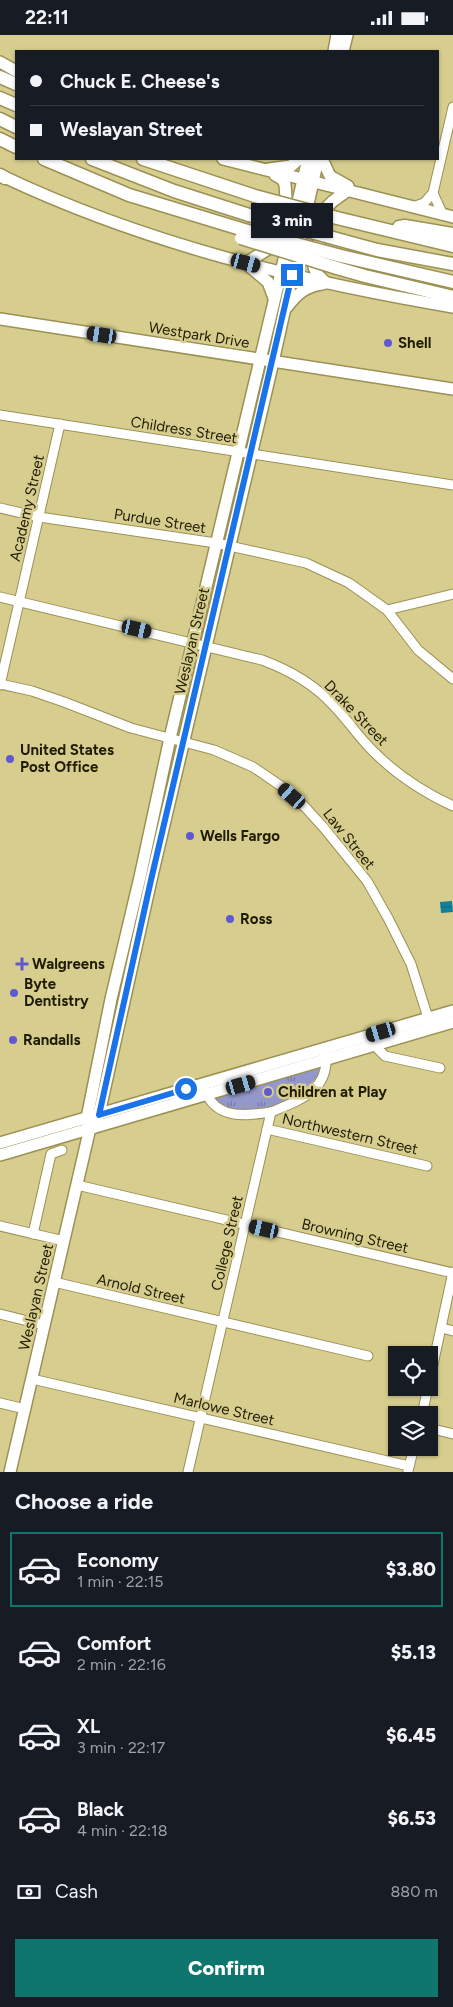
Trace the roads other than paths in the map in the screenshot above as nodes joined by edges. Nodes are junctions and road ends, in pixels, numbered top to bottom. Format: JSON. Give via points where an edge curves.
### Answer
{"nodes":[{"id":1,"x":338,"y":35,"type":"edge"},
{"id":2,"x":347,"y":35,"type":"edge"},
{"id":3,"x":334,"y":50,"type":"edge"},
{"id":4,"x":343,"y":50,"type":"edge"},
{"id":5,"x":0,"y":62,"type":"edge"},
{"id":6,"x":15,"y":70,"type":"edge"},
{"id":7,"x":0,"y":77,"type":"edge"},
{"id":8,"x":15,"y":84,"type":"edge"},
{"id":9,"x":0,"y":97,"type":"edge"},
{"id":10,"x":15,"y":104,"type":"edge"},
{"id":11,"x":453,"y":107,"type":"edge"},
{"id":12,"x":0,"y":119,"type":"edge"},
{"id":13,"x":15,"y":126,"type":"edge"},
{"id":14,"x":0,"y":139,"type":"edge"},
{"id":15,"x":15,"y":146,"type":"edge"},
{"id":16,"x":46,"y":160,"type":"edge"},
{"id":17,"x":95,"y":160,"type":"edge"},
{"id":18,"x":146,"y":160,"type":"edge"},
{"id":19,"x":227,"y":160,"type":"edge"},
{"id":20,"x":298,"y":160,"type":"edge"},
{"id":21,"x":308,"y":160,"type":"edge"},
{"id":22,"x":318,"y":160,"type":"edge"},
{"id":23,"x":322,"y":160,"type":"edge"},
{"id":24,"x":265,"y":170,"type":"junction"},
{"id":25,"x":2,"y":176,"type":"edge"},
{"id":26,"x":308,"y":182,"type":"junction"},
{"id":27,"x":347,"y":191,"type":"junction"},
{"id":28,"x":433,"y":193,"type":"junction"},
{"id":29,"x":366,"y":195,"type":"junction"},
{"id":30,"x":413,"y":207,"type":"junction"},
{"id":31,"x":448,"y":216,"type":"edge"},
{"id":32,"x":379,"y":229,"type":"junction"},
{"id":33,"x":453,"y":234,"type":"edge"},
{"id":34,"x":453,"y":246,"type":"edge"},
{"id":35,"x":339,"y":262,"type":"junction"},
{"id":36,"x":246,"y":263,"type":"junction"},
{"id":37,"x":453,"y":264,"type":"edge"},
{"id":38,"x":280,"y":272,"type":"junction"},
{"id":39,"x":292,"y":275,"type":"junction"},
{"id":40,"x":453,"y":281,"type":"edge"},
{"id":41,"x":326,"y":283,"type":"junction"},
{"id":42,"x":274,"y":297,"type":"junction"},
{"id":43,"x":453,"y":297,"type":"edge"},
{"id":44,"x":453,"y":307,"type":"edge"},
{"id":45,"x":284,"y":311,"type":"junction"},
{"id":46,"x":0,"y":319,"type":"edge"},
{"id":47,"x":259,"y":359,"type":"junction"},
{"id":48,"x":273,"y":361,"type":"junction"},
{"id":49,"x":453,"y":389,"type":"edge"},
{"id":50,"x":0,"y":415,"type":"edge"},
{"id":51,"x":60,"y":424,"type":"junction"},
{"id":52,"x":237,"y":452,"type":"junction"},
{"id":53,"x":250,"y":454,"type":"junction"},
{"id":54,"x":453,"y":485,"type":"edge"},
{"id":55,"x":0,"y":508,"type":"edge"},
{"id":56,"x":39,"y":517,"type":"junction"},
{"id":57,"x":216,"y":543,"type":"junction"},
{"id":58,"x":229,"y":546,"type":"junction"},
{"id":59,"x":453,"y":594,"type":"edge"},
{"id":60,"x":0,"y":597,"type":"edge"},
{"id":61,"x":20,"y":601,"type":"junction"},
{"id":62,"x":386,"y":610,"type":"junction"},
{"id":63,"x":192,"y":643,"type":"junction"},
{"id":64,"x":206,"y":646,"type":"junction"},
{"id":65,"x":453,"y":679,"type":"edge"},
{"id":66,"x":0,"y":684,"type":"edge"},
{"id":67,"x":170,"y":738,"type":"junction"},
{"id":68,"x":184,"y":741,"type":"junction"},
{"id":69,"x":453,"y":806,"type":"edge"},
{"id":70,"x":146,"y":878,"type":"junction"},
{"id":71,"x":111,"y":999,"type":"junction"},
{"id":72,"x":124,"y":1002,"type":"junction"},
{"id":73,"x":453,"y":1011,"type":"edge"},
{"id":74,"x":453,"y":1022,"type":"edge"},
{"id":75,"x":430,"y":1023,"type":"junction"},
{"id":76,"x":365,"y":1037,"type":"junction"},
{"id":77,"x":374,"y":1046,"type":"junction"},
{"id":78,"x":326,"y":1054,"type":"junction"},
{"id":79,"x":440,"y":1068,"type":"dead end"},
{"id":80,"x":205,"y":1090,"type":"junction"},
{"id":81,"x":271,"y":1112,"type":"junction"},
{"id":82,"x":99,"y":1115,"type":"junction"},
{"id":83,"x":88,"y":1123,"type":"junction"},
{"id":84,"x":267,"y":1129,"type":"junction"},
{"id":85,"x":0,"y":1143,"type":"edge"},
{"id":86,"x":62,"y":1150,"type":"dead end"},
{"id":87,"x":0,"y":1155,"type":"edge"},
{"id":88,"x":427,"y":1166,"type":"dead end"},
{"id":89,"x":77,"y":1185,"type":"junction"},
{"id":90,"x":246,"y":1225,"type":"junction"},
{"id":91,"x":0,"y":1227,"type":"edge"},
{"id":92,"x":33,"y":1234,"type":"junction"},
{"id":93,"x":64,"y":1241,"type":"junction"},
{"id":94,"x":453,"y":1273,"type":"edge"},
{"id":95,"x":54,"y":1282,"type":"junction"},
{"id":96,"x":0,"y":1314,"type":"edge"},
{"id":97,"x":223,"y":1322,"type":"junction"},
{"id":98,"x":44,"y":1325,"type":"junction"},
{"id":99,"x":442,"y":1328,"type":"junction"},
{"id":100,"x":453,"y":1331,"type":"edge"},
{"id":101,"x":438,"y":1346,"type":"edge"},
{"id":102,"x":368,"y":1356,"type":"dead end"},
{"id":103,"x":32,"y":1379,"type":"junction"},
{"id":104,"x":0,"y":1403,"type":"edge"},
{"id":105,"x":25,"y":1409,"type":"junction"},
{"id":106,"x":201,"y":1418,"type":"junction"},
{"id":107,"x":438,"y":1430,"type":"edge"},
{"id":108,"x":453,"y":1434,"type":"edge"},
{"id":109,"x":412,"y":1456,"type":"edge"},
{"id":110,"x":408,"y":1469,"type":"edge"},
{"id":111,"x":10,"y":1472,"type":"edge"},
{"id":112,"x":188,"y":1472,"type":"edge"}],
"edges":[{"from":1,"to":3,"type":"main road"},
{"from":2,"to":4,"type":"main road"},
{"from":5,"to":6,"type":"main road"},
{"from":7,"to":8,"type":"highway"},
{"from":9,"to":10,"type":"highway"},
{"from":11,"to":28,"type":"street"},
{"from":12,"to":13,"type":"highway"},
{"from":14,"to":15,"type":"highway"},
{"from":16,"to":35,"type":"highway","bridge":true,"via":[[129,195],[243,234]]},
{"from":17,"to":37,"type":"highway","bridge":true,"via":[[174,191],[249,215],[377,250]]},
{"from":18,"to":32,"type":"highway","bridge":true,"via":[[255,196]]},
{"from":19,"to":24,"type":"main road"},
{"from":20,"to":24,"type":"main road","via":[[291,166]]},
{"from":21,"to":26,"type":"main road","name":"Weslayan Street"},
{"from":22,"to":26,"type":"main road","name":"Weslayan Street"},
{"from":23,"to":29,"type":"main road","via":[[334,179]]},
{"from":24,"to":26,"type":"main road"},
{"from":24,"to":36,"type":"main road","via":[[282,179],[286,198],[268,249]]},
{"from":25,"to":36,"type":"main road","via":[[91,214]]},
{"from":26,"to":27,"type":"main road"},
{"from":26,"to":38,"type":"main road","name":"Weslayan Street"},
{"from":26,"to":39,"type":"main road","name":"Weslayan Street"},
{"from":27,"to":29,"type":"main road"},
{"from":27,"to":41,"type":"main road","via":[[326,208],[314,267],[316,274]]},
{"from":28,"to":30,"type":"street","via":[[424,203]]},
{"from":28,"to":31,"type":"street"},
{"from":29,"to":30,"type":"main road"},
{"from":30,"to":31,"type":"main road"},
{"from":32,"to":33,"type":"highway","via":[[404,226]]},
{"from":32,"to":34,"type":"highway"},
{"from":35,"to":40,"type":"highway"},
{"from":35,"to":43,"type":"highway","via":[[373,278]]},
{"from":36,"to":38,"type":"main road"},
{"from":36,"to":42,"type":"main road","via":[[268,282]]},
{"from":38,"to":39,"type":"main road"},
{"from":38,"to":42,"type":"main road","name":"Weslayan Street"},
{"from":39,"to":41,"type":"main road"},
{"from":39,"to":45,"type":"main road","name":"Weslayan Street"},
{"from":41,"to":44,"type":"main road"},
{"from":41,"to":45,"type":"main road","via":[[312,285],[302,291]]},
{"from":42,"to":47,"type":"main road","name":"Weslayan Street"},
{"from":45,"to":48,"type":"main road","name":"Weslayan Street"},
{"from":46,"to":47,"type":"main road","name":"Westpark Drive"},
{"from":47,"to":48,"type":"main road","name":"Westpark Drive"},
{"from":47,"to":52,"type":"main road","name":"Weslayan Street"},
{"from":48,"to":49,"type":"main road","name":"Westpark Drive"},
{"from":48,"to":53,"type":"main road","name":"Weslayan Street"},
{"from":50,"to":51,"type":"street","name":"Childress Street"},
{"from":51,"to":52,"type":"street","name":"Childress Street"},
{"from":51,"to":56,"type":"street","name":"Academy Street"},
{"from":52,"to":53,"type":"street","name":"Childress Street"},
{"from":52,"to":57,"type":"main road","name":"Weslayan Street"},
{"from":53,"to":54,"type":"street","name":"Childress Street"},
{"from":53,"to":58,"type":"main road","name":"Weslayan Street"},
{"from":55,"to":56,"type":"street","name":"Purdue Street"},
{"from":56,"to":57,"type":"street","name":"Purdue Street"},
{"from":56,"to":61,"type":"street","name":"Academy Street"},
{"from":57,"to":58,"type":"street","name":"Purdue Street"},
{"from":57,"to":63,"type":"main road","name":"Weslayan Street"},
{"from":58,"to":62,"type":"street","name":"Purdue Street","via":[[306,563],[349,583]]},
{"from":58,"to":64,"type":"main road","name":"Weslayan Street"},
{"from":59,"to":62,"type":"street"},
{"from":60,"to":61,"type":"street","name":"Drake Street"},
{"from":61,"to":63,"type":"street","name":"Drake Street"},
{"from":61,"to":66,"type":"street","name":"Academy Street"},
{"from":62,"to":65,"type":"street","name":"Purdue Street","via":[[418,650]]},
{"from":63,"to":64,"type":"street","name":"Drake Street"},
{"from":63,"to":67,"type":"main road","name":"Weslayan Street"},
{"from":64,"to":68,"type":"main road","name":"Weslayan Street"},
{"from":64,"to":69,"type":"street","name":"Drake Street","via":[[262,660],[305,681],[332,704],[384,762],[418,787]]},
{"from":66,"to":67,"type":"street","name":"Law Street","via":[[64,701],[131,728]]},
{"from":67,"to":68,"type":"street","name":"Law Street"},
{"from":67,"to":70,"type":"main road","name":"Weslayan Street"},
{"from":68,"to":70,"type":"main road","name":"Weslayan Street"},
{"from":68,"to":75,"type":"street","name":"Law Street","via":[[253,767],[280,786],[324,828],[366,881],[388,918],[411,964]]},
{"from":70,"to":71,"type":"main road","name":"Weslayan Street"},
{"from":70,"to":72,"type":"main road","name":"Weslayan Street"},
{"from":71,"to":72,"type":"main road"},
{"from":71,"to":83,"type":"main road","name":"Weslayan Street"},
{"from":72,"to":82,"type":"main road","name":"Weslayan Street"},
{"from":73,"to":75,"type":"main road"},
{"from":74,"to":75,"type":"main road"},
{"from":75,"to":76,"type":"main road"},
{"from":75,"to":77,"type":"main road"},
{"from":76,"to":77,"type":"street"},
{"from":76,"to":78,"type":"main road"},
{"from":77,"to":78,"type":"main road"},
{"from":77,"to":79,"type":"street","via":[[385,1056]]},
{"from":78,"to":80,"type":"main road"},
{"from":78,"to":81,"type":"street","via":[[325,1075],[313,1091]]},
{"from":80,"to":81,"type":"street","name":"Northwestern Street","via":[[215,1107],[228,1113]]},
{"from":80,"to":82,"type":"main road"},
{"from":80,"to":83,"type":"main road"},
{"from":81,"to":84,"type":"street","name":"College Street"},
{"from":82,"to":83,"type":"main road","name":"Weslayan Street"},
{"from":83,"to":85,"type":"main road"},
{"from":83,"to":87,"type":"main road"},
{"from":83,"to":89,"type":"main road","name":"Weslayan Street"},
{"from":84,"to":88,"type":"street","name":"Northwestern Street"},
{"from":84,"to":90,"type":"street","name":"College Street"},
{"from":86,"to":92,"type":"street","via":[[52,1154]]},
{"from":89,"to":90,"type":"street","name":"Browning Street"},
{"from":89,"to":93,"type":"main road","name":"Weslayan Street"},
{"from":90,"to":94,"type":"street","name":"Browning Street"},
{"from":90,"to":97,"type":"street","name":"College Street"},
{"from":91,"to":92,"type":"street"},
{"from":92,"to":93,"type":"street"},
{"from":93,"to":95,"type":"main road","name":"Weslayan Street"},
{"from":94,"to":99,"type":"street"},
{"from":95,"to":97,"type":"street","name":"Arnold Street"},
{"from":95,"to":98,"type":"main road","name":"Weslayan Street"},
{"from":96,"to":98,"type":"street"},
{"from":97,"to":102,"type":"street","name":"Arnold Street"},
{"from":97,"to":106,"type":"street","name":"College Street"},
{"from":98,"to":103,"type":"main road","name":"Weslayan Street"},
{"from":99,"to":100,"type":"street"},
{"from":99,"to":101,"type":"street"},
{"from":103,"to":105,"type":"main road","name":"Weslayan Street"},
{"from":103,"to":106,"type":"street","name":"Marlowe Street"},
{"from":104,"to":105,"type":"street"},
{"from":105,"to":111,"type":"main road","name":"Weslayan Street"},
{"from":106,"to":110,"type":"street","name":"Marlowe Street"},
{"from":106,"to":112,"type":"street","name":"College Street"},
{"from":107,"to":108,"type":"street"},
{"from":109,"to":110,"type":"street"}]}
